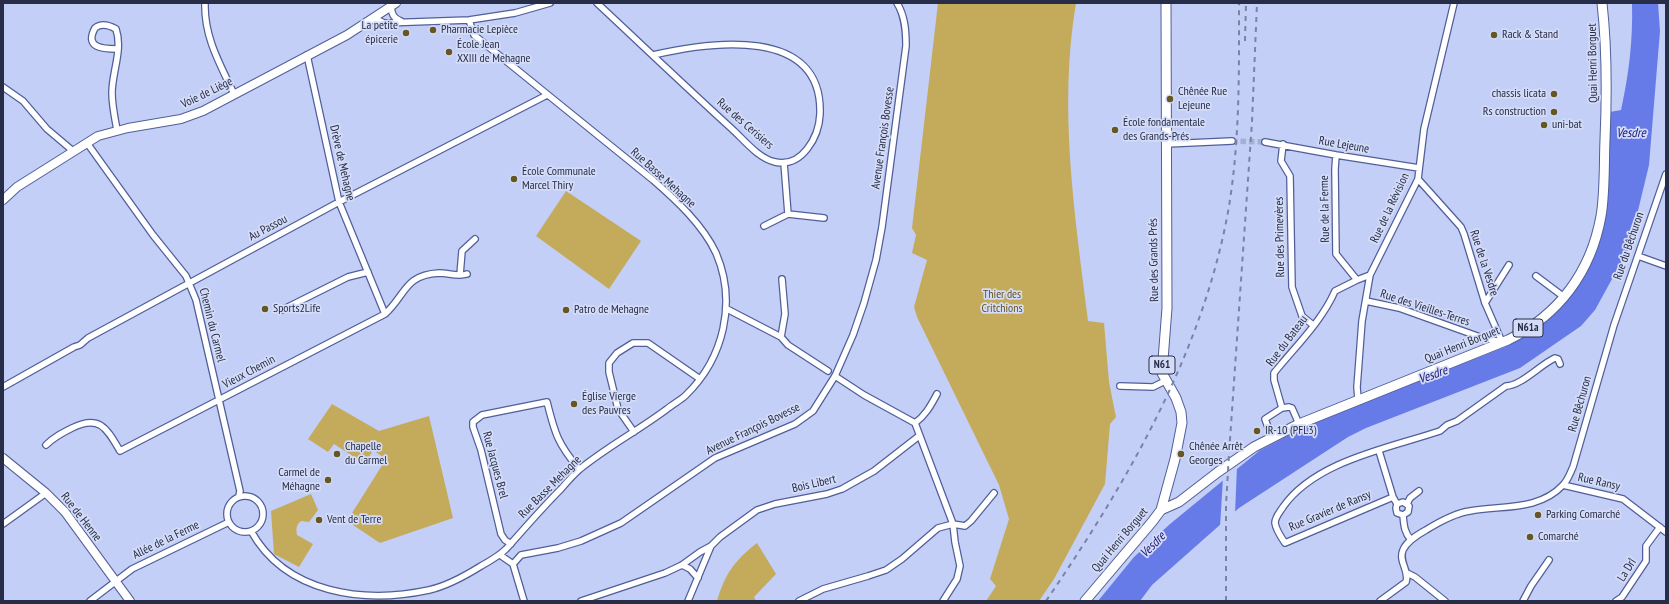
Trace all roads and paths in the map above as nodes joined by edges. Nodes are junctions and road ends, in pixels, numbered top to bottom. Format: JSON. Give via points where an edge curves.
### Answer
{"nodes":[{"id":1,"x":205,"y":3,"type":"edge"},
{"id":2,"x":550,"y":3,"type":"edge"},
{"id":3,"x":597,"y":3,"type":"edge"},
{"id":4,"x":897,"y":3,"type":"edge"},
{"id":5,"x":1166,"y":3,"type":"edge"},
{"id":6,"x":1454,"y":3,"type":"edge"},
{"id":7,"x":1602,"y":3,"type":"edge"},
{"id":8,"x":393,"y":5,"type":"edge"},
{"id":9,"x":374,"y":18,"type":"junction"},
{"id":10,"x":469,"y":20,"type":"junction"},
{"id":11,"x":401,"y":22,"type":"junction"},
{"id":12,"x":117,"y":49,"type":"junction"},
{"id":13,"x":307,"y":55,"type":"junction"},
{"id":14,"x":653,"y":55,"type":"junction"},
{"id":15,"x":3,"y":87,"type":"edge"},
{"id":16,"x":234,"y":94,"type":"junction"},
{"id":17,"x":547,"y":95,"type":"junction"},
{"id":18,"x":117,"y":130,"type":"junction"},
{"id":19,"x":1232,"y":141,"type":"tunnel mouth"},
{"id":20,"x":1265,"y":142,"type":"tunnel mouth"},
{"id":21,"x":87,"y":143,"type":"junction"},
{"id":22,"x":1166,"y":144,"type":"junction"},
{"id":23,"x":1283,"y":144,"type":"junction"},
{"id":24,"x":73,"y":150,"type":"junction"},
{"id":25,"x":1336,"y":155,"type":"junction"},
{"id":26,"x":784,"y":163,"type":"junction"},
{"id":27,"x":1419,"y":168,"type":"junction"},
{"id":28,"x":1666,"y":174,"type":"edge"},
{"id":29,"x":1418,"y":179,"type":"junction"},
{"id":30,"x":3,"y":200,"type":"edge"},
{"id":31,"x":339,"y":202,"type":"junction"},
{"id":32,"x":788,"y":214,"type":"junction"},
{"id":33,"x":824,"y":218,"type":"dead end"},
{"id":34,"x":764,"y":226,"type":"dead end"},
{"id":35,"x":475,"y":239,"type":"dead end"},
{"id":36,"x":1638,"y":256,"type":"junction"},
{"id":37,"x":1508,"y":265,"type":"dead end"},
{"id":38,"x":1666,"y":266,"type":"edge"},
{"id":39,"x":368,"y":272,"type":"junction"},
{"id":40,"x":467,"y":274,"type":"dead end"},
{"id":41,"x":460,"y":275,"type":"junction"},
{"id":42,"x":1370,"y":275,"type":"junction"},
{"id":43,"x":1536,"y":276,"type":"dead end"},
{"id":44,"x":782,"y":279,"type":"dead end"},
{"id":45,"x":1357,"y":280,"type":"junction"},
{"id":46,"x":189,"y":283,"type":"junction"},
{"id":47,"x":1564,"y":297,"type":"junction"},
{"id":48,"x":1366,"y":301,"type":"junction"},
{"id":49,"x":1485,"y":303,"type":"junction"},
{"id":50,"x":727,"y":309,"type":"junction"},
{"id":51,"x":282,"y":310,"type":"dead end"},
{"id":52,"x":385,"y":314,"type":"junction"},
{"id":53,"x":1314,"y":325,"type":"junction"},
{"id":54,"x":1614,"y":326,"type":"joint"},
{"id":55,"x":781,"y":337,"type":"junction"},
{"id":56,"x":1502,"y":342,"type":"junction"},
{"id":57,"x":1560,"y":364,"type":"dead end"},
{"id":58,"x":828,"y":371,"type":"dead end"},
{"id":59,"x":834,"y":376,"type":"junction"},
{"id":60,"x":700,"y":379,"type":"junction"},
{"id":61,"x":1165,"y":381,"type":"junction"},
{"id":62,"x":1120,"y":386,"type":"dead end"},
{"id":63,"x":3,"y":387,"type":"edge"},
{"id":64,"x":937,"y":394,"type":"dead end"},
{"id":65,"x":1358,"y":399,"type":"junction"},
{"id":66,"x":219,"y":400,"type":"junction"},
{"id":67,"x":1282,"y":408,"type":"junction"},
{"id":68,"x":915,"y":423,"type":"junction"},
{"id":69,"x":1299,"y":424,"type":"junction"},
{"id":70,"x":634,"y":432,"type":"junction"},
{"id":71,"x":919,"y":436,"type":"junction"},
{"id":72,"x":1272,"y":438,"type":"junction"},
{"id":73,"x":46,"y":445,"type":"dead end"},
{"id":74,"x":1379,"y":451,"type":"junction"},
{"id":75,"x":3,"y":458,"type":"edge"},
{"id":76,"x":579,"y":470,"type":"junction"},
{"id":77,"x":1563,"y":485,"type":"junction"},
{"id":78,"x":1419,"y":492,"type":"dead end"},
{"id":79,"x":46,"y":493,"type":"junction"},
{"id":80,"x":994,"y":493,"type":"dead end"},
{"id":81,"x":1166,"y":494,"type":"junction"},
{"id":82,"x":240,"y":496,"type":"junction"},
{"id":83,"x":1393,"y":497,"type":"junction"},
{"id":84,"x":1179,"y":502,"type":"junction"},
{"id":85,"x":1397,"y":504,"type":"junction"},
{"id":86,"x":1407,"y":504,"type":"junction"},
{"id":87,"x":1160,"y":510,"type":"junction"},
{"id":88,"x":1403,"y":515,"type":"junction"},
{"id":89,"x":229,"y":522,"type":"junction"},
{"id":90,"x":3,"y":524,"type":"edge"},
{"id":91,"x":953,"y":524,"type":"junction"},
{"id":92,"x":1660,"y":527,"type":"junction"},
{"id":93,"x":251,"y":531,"type":"junction"},
{"id":94,"x":1666,"y":532,"type":"edge"},
{"id":95,"x":1411,"y":540,"type":"junction"},
{"id":96,"x":510,"y":544,"type":"junction"},
{"id":97,"x":711,"y":546,"type":"junction"},
{"id":98,"x":500,"y":555,"type":"junction"},
{"id":99,"x":1549,"y":560,"type":"dead end"},
{"id":100,"x":513,"y":564,"type":"junction"},
{"id":101,"x":682,"y":565,"type":"junction"},
{"id":102,"x":1407,"y":573,"type":"junction"},
{"id":103,"x":698,"y":578,"type":"junction"},
{"id":104,"x":114,"y":581,"type":"junction"},
{"id":105,"x":90,"y":601,"type":"edge"},
{"id":106,"x":130,"y":601,"type":"edge"},
{"id":107,"x":524,"y":601,"type":"edge"},
{"id":108,"x":581,"y":601,"type":"edge"},
{"id":109,"x":688,"y":601,"type":"edge"},
{"id":110,"x":799,"y":601,"type":"edge"},
{"id":111,"x":942,"y":601,"type":"edge"},
{"id":112,"x":1085,"y":601,"type":"edge"},
{"id":113,"x":1380,"y":601,"type":"edge"},
{"id":114,"x":1445,"y":601,"type":"edge"},
{"id":115,"x":1524,"y":601,"type":"edge"},
{"id":116,"x":1616,"y":601,"type":"edge"}],
"edges":[{"from":1,"to":16,"type":"street","via":[[211,43]]},
{"from":2,"to":10,"type":"street","via":[[516,13]]},
{"from":3,"to":14,"type":"street","name":"Rue des Cerisiers"},
{"from":4,"to":59,"type":"street","name":"Avenue François Bovesse","via":[[904,18],[906,46],[882,226],[864,303]]},
{"from":5,"to":22,"type":"main road","name":"Rue des Grands Prés","number":"N61"},
{"from":6,"to":27,"type":"street","name":"Rue de la Révision","via":[[1424,129]]},
{"from":7,"to":47,"type":"main road","name":"Quai Henri Borguet","number":"N61a","via":[[1606,35],[1606,111],[1601,215],[1595,244],[1584,268]]},
{"from":8,"to":9,"type":"street","name":"Voie de Liège"},
{"from":8,"to":11,"type":"street","via":[[391,13]]},
{"from":9,"to":11,"type":"street","via":[[384,23]]},
{"from":9,"to":13,"type":"street","name":"Voie de Liège"},
{"from":10,"to":11,"type":"street"},
{"from":10,"to":17,"type":"street","name":"Rue Basse Mehagne","via":[[474,35]]},
{"from":12,"to":12,"type":"street","via":[[99,49],[95,46],[92,38],[94,28],[101,25],[116,29]]},
{"from":12,"to":18,"type":"street","via":[[112,94]]},
{"from":13,"to":16,"type":"street","name":"Voie de Liège"},
{"from":13,"to":31,"type":"street","name":"Drève de Mehagne"},
{"from":14,"to":26,"type":"street","name":"Rue des Cerisiers","via":[[765,158]]},
{"from":14,"to":26,"type":"street","via":[[708,46],[759,45],[776,49],[806,68],[817,90],[819,121],[809,148],[802,155]]},
{"from":15,"to":24,"type":"street","via":[[22,101],[47,129]]},
{"from":16,"to":18,"type":"street","name":"Voie de Liège","via":[[203,111],[181,119]]},
{"from":17,"to":31,"type":"street","name":"Au Passou"},
{"from":17,"to":50,"type":"street","name":"Rue Basse Mehagne","via":[[653,180],[693,219],[716,254],[725,284]]},
{"from":18,"to":21,"type":"street","name":"Voie de Liège","via":[[98,136]]},
{"from":19,"to":22,"type":"street"},
{"from":20,"to":23,"type":"street","name":"Rue Lejeune"},
{"from":21,"to":24,"type":"street","name":"Voie de Liège"},
{"from":21,"to":46,"type":"street","name":"Chemin du Carmel"},
{"from":22,"to":61,"type":"main road","name":"Rue des Grands Prés","number":"N61","via":[[1167,308],[1162,373]]},
{"from":23,"to":25,"type":"street","name":"Rue Lejeune"},
{"from":23,"to":53,"type":"street","name":"Rue des Primevères","via":[[1281,161],[1290,176],[1292,287],[1302,316]]},
{"from":24,"to":30,"type":"street","name":"Voie de Liège","via":[[16,187]]},
{"from":25,"to":27,"type":"street","name":"Rue Lejeune"},
{"from":25,"to":45,"type":"street","name":"Rue de la Ferme","via":[[1336,254]]},
{"from":26,"to":32,"type":"street"},
{"from":27,"to":29,"type":"street","name":"Rue de la Révision"},
{"from":28,"to":36,"type":"street","name":"Rue du Bêchuron"},
{"from":29,"to":42,"type":"street","name":"Rue de la Révision"},
{"from":29,"to":49,"type":"street","name":"Rue de la Vesdre","via":[[1461,227]]},
{"from":31,"to":39,"type":"street","name":"Drève de Mehagne"},
{"from":31,"to":46,"type":"street","name":"Au Passou"},
{"from":32,"to":33,"type":"street"},
{"from":32,"to":34,"type":"street"},
{"from":35,"to":41,"type":"street","via":[[462,251]]},
{"from":36,"to":38,"type":"street"},
{"from":36,"to":54,"type":"street","name":"Rue du Bêchuron"},
{"from":37,"to":49,"type":"street"},
{"from":39,"to":51,"type":"street","via":[[348,277]]},
{"from":39,"to":52,"type":"street","name":"Drève de Mehagne"},
{"from":40,"to":41,"type":"street","name":"Vieux Chemin"},
{"from":41,"to":52,"type":"street","name":"Vieux Chemin","via":[[439,273],[416,278]]},
{"from":42,"to":45,"type":"street"},
{"from":42,"to":48,"type":"street","name":"Rue de la Révision"},
{"from":43,"to":47,"type":"street"},
{"from":44,"to":55,"type":"street","via":[[785,314]]},
{"from":45,"to":53,"type":"street","name":"Rue du Bateau","via":[[1335,291],[1330,303]]},
{"from":46,"to":63,"type":"street","name":"Au Passou"},
{"from":46,"to":66,"type":"street","name":"Chemin du Carmel","via":[[196,300]]},
{"from":47,"to":56,"type":"main road","name":"Quai Henri Borguet","number":"N61a","via":[[1546,316]]},
{"from":48,"to":56,"type":"street","name":"Rue des Vieilles-Terres","via":[[1399,308],[1480,337]]},
{"from":48,"to":65,"type":"street","name":"Rue de la Révision","via":[[1362,321]]},
{"from":49,"to":56,"type":"street","name":"Rue de la Vesdre"},
{"from":50,"to":55,"type":"street"},
{"from":50,"to":60,"type":"street","name":"Rue Basse Mehagne","via":[[723,333],[716,352]]},
{"from":52,"to":66,"type":"street","name":"Vieux Chemin"},
{"from":53,"to":67,"type":"street","name":"Rue du Bateau","via":[[1274,373]]},
{"from":54,"to":77,"type":"street","name":"Rue Bêchuron","via":[[1574,467]]},
{"from":55,"to":58,"type":"street"},
{"from":56,"to":65,"type":"main road","name":"Quai Henri Borguet","number":"N61a"},
{"from":57,"to":74,"type":"street","name":"Rue Gravier de Ransy","via":[[1556,358],[1548,361],[1440,431]]},
{"from":59,"to":68,"type":"street"},
{"from":59,"to":100,"type":"street","name":"Avenue François Bovesse","via":[[813,411],[804,419],[715,458],[620,522],[581,541],[521,555]]},
{"from":60,"to":70,"type":"street","name":"Rue Basse Mehagne","via":[[686,395]]},
{"from":60,"to":70,"type":"street","via":[[648,343],[633,343],[617,354],[609,363],[609,372],[618,410]]},
{"from":61,"to":62,"type":"street","via":[[1153,387]]},
{"from":61,"to":81,"type":"main road","name":"Rue des Grands Prés","number":"N61","via":[[1176,398],[1182,423],[1176,459]]},
{"from":64,"to":68,"type":"street","via":[[929,409]]},
{"from":65,"to":69,"type":"main road","name":"Quai Henri Borguet","number":"N61a"},
{"from":66,"to":73,"type":"street","name":"Vieux Chemin","via":[[120,451],[108,431],[91,422],[83,423],[53,438]]},
{"from":66,"to":82,"type":"street","name":"Chemin du Carmel"},
{"from":67,"to":69,"type":"street","via":[[1292,408]]},
{"from":67,"to":72,"type":"street","via":[[1265,418]]},
{"from":68,"to":71,"type":"street"},
{"from":69,"to":72,"type":"main road","name":"Quai Henri Borguet","number":"N61a"},
{"from":70,"to":76,"type":"street","name":"Rue Basse Mehagne"},
{"from":71,"to":91,"type":"street"},
{"from":71,"to":97,"type":"street","name":"Bois Libert","via":[[874,471],[842,489],[758,510]]},
{"from":72,"to":84,"type":"main road","name":"Quai Henri Borguet","number":"N61a","via":[[1247,451]]},
{"from":74,"to":83,"type":"street"},
{"from":74,"to":83,"type":"street","name":"Rue Gravier de Ransy","via":[[1351,458],[1316,477],[1291,496],[1276,518],[1277,529],[1285,543]]},
{"from":75,"to":79,"type":"street","name":"Rue de Henne"},
{"from":76,"to":96,"type":"street","name":"Rue Basse Mehagne"},
{"from":76,"to":96,"type":"street","name":"Rue Jacques Brel","via":[[559,444],[547,402],[482,415],[473,422],[501,534]]},
{"from":77,"to":92,"type":"street","name":"Rue Ransy","via":[[1618,496]]},
{"from":77,"to":95,"type":"street","via":[[1534,503],[1460,513]]},
{"from":78,"to":86,"type":"street","via":[[1410,498]]},
{"from":79,"to":90,"type":"street"},
{"from":79,"to":104,"type":"street","name":"Rue de Henne","via":[[65,512]]},
{"from":80,"to":91,"type":"street","via":[[965,526]]},
{"from":81,"to":84,"type":"main road"},
{"from":81,"to":87,"type":"main road","name":"Rue des Grands Prés","number":"N61"},
{"from":82,"to":89,"type":"street","via":[[228,506]]},
{"from":82,"to":93,"type":"street","via":[[255,498],[264,510],[261,523]]},
{"from":83,"to":85,"type":"street"},
{"from":84,"to":87,"type":"main road","name":"Quai Henri Borguet"},
{"from":85,"to":86,"type":"street"},
{"from":85,"to":88,"type":"street","via":[[1397,513]]},
{"from":86,"to":88,"type":"street","via":[[1409,510]]},
{"from":87,"to":112,"type":"main road","name":"Quai Henri Borguet","number":"N61"},
{"from":88,"to":95,"type":"street","via":[[1406,534]]},
{"from":89,"to":93,"type":"street","via":[[236,529]]},
{"from":89,"to":104,"type":"street","name":"Allée de la Ferme","via":[[132,569]]},
{"from":91,"to":110,"type":"street","via":[[938,528],[886,570],[822,589]]},
{"from":91,"to":111,"type":"street","via":[[960,566],[957,579]]},
{"from":92,"to":94,"type":"street","name":"Rue Ransy"},
{"from":92,"to":116,"type":"street","name":"La Drî","via":[[1646,546],[1646,561],[1622,597]]},
{"from":93,"to":98,"type":"street","via":[[262,550],[286,571],[321,587],[343,593],[391,596],[430,590],[460,579]]},
{"from":95,"to":102,"type":"street","via":[[1402,557]]},
{"from":96,"to":98,"type":"street","name":"Rue Basse Mehagne"},
{"from":97,"to":101,"type":"street","name":"Bois Libert"},
{"from":97,"to":103,"type":"street","name":"Bois Libert"},
{"from":98,"to":100,"type":"street"},
{"from":99,"to":115,"type":"street"},
{"from":100,"to":107,"type":"street"},
{"from":101,"to":103,"type":"street"},
{"from":101,"to":108,"type":"street","name":"Bois Libert"},
{"from":102,"to":113,"type":"street","via":[[1406,582]]},
{"from":102,"to":114,"type":"street","via":[[1416,577]]},
{"from":103,"to":109,"type":"street","name":"Bois Libert"},
{"from":104,"to":105,"type":"street","name":"Allée de la Ferme"},
{"from":104,"to":106,"type":"street","name":"Rue de Henne"}]}
